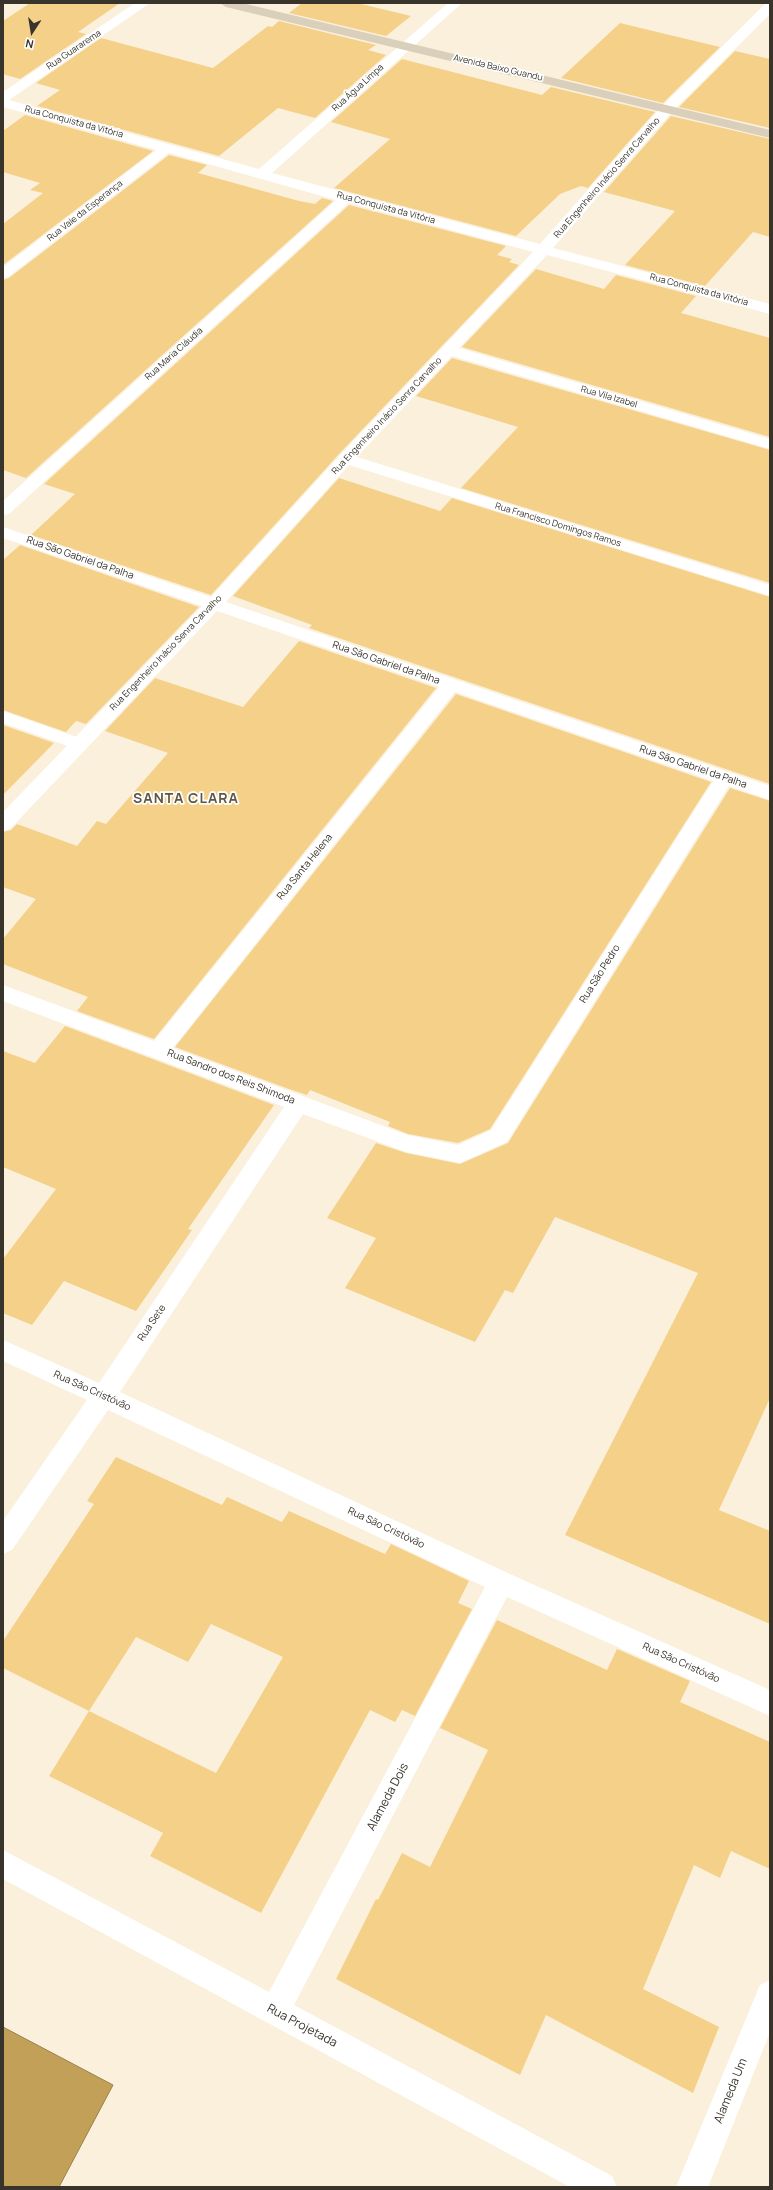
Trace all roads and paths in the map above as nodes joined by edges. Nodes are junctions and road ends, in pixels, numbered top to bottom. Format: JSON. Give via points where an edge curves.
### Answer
{"nodes":[{"id":1,"x":144,"y":3,"type":"edge"},
{"id":2,"x":226,"y":3,"type":"edge"},
{"id":3,"x":456,"y":3,"type":"edge"},
{"id":4,"x":770,"y":7,"type":"edge"},
{"id":5,"x":405,"y":46,"type":"junction"},
{"id":6,"x":3,"y":100,"type":"edge"},
{"id":7,"x":668,"y":109,"type":"junction"},
{"id":8,"x":770,"y":134,"type":"edge"},
{"id":9,"x":167,"y":148,"type":"junction"},
{"id":10,"x":262,"y":174,"type":"junction"},
{"id":11,"x":346,"y":198,"type":"junction"},
{"id":12,"x":544,"y":249,"type":"junction"},
{"id":13,"x":3,"y":274,"type":"edge"},
{"id":14,"x":770,"y":309,"type":"edge"},
{"id":15,"x":449,"y":350,"type":"junction"},
{"id":16,"x":770,"y":444,"type":"edge"},
{"id":17,"x":346,"y":459,"type":"junction"},
{"id":18,"x":3,"y":510,"type":"edge"},
{"id":19,"x":3,"y":532,"type":"edge"},
{"id":20,"x":770,"y":591,"type":"edge"},
{"id":21,"x":214,"y":604,"type":"junction"},
{"id":22,"x":451,"y":685,"type":"junction"},
{"id":23,"x":3,"y":717,"type":"edge"},
{"id":24,"x":79,"y":744,"type":"junction"},
{"id":25,"x":725,"y":777,"type":"junction"},
{"id":26,"x":770,"y":793,"type":"edge"},
{"id":27,"x":3,"y":824,"type":"edge"},
{"id":28,"x":3,"y":993,"type":"edge"},
{"id":29,"x":160,"y":1050,"type":"junction"},
{"id":30,"x":300,"y":1102,"type":"junction"},
{"id":31,"x":460,"y":1154,"type":"joint"},
{"id":32,"x":3,"y":1350,"type":"edge"},
{"id":33,"x":104,"y":1396,"type":"junction"},
{"id":34,"x":3,"y":1542,"type":"edge"},
{"id":35,"x":502,"y":1582,"type":"junction"},
{"id":36,"x":770,"y":1703,"type":"edge"},
{"id":37,"x":3,"y":1864,"type":"edge"},
{"id":38,"x":770,"y":1995,"type":"edge"},
{"id":39,"x":275,"y":2012,"type":"junction"},
{"id":40,"x":601,"y":2187,"type":"edge"},
{"id":41,"x":692,"y":2187,"type":"edge"}],
"edges":[{"from":1,"to":6,"type":"street","name":"Rua Guararema"},
{"from":2,"to":5,"type":"street","name":"Avenida Baixo Guandu"},
{"from":3,"to":5,"type":"street","name":"Rua Água Limpa"},
{"from":4,"to":7,"type":"street","name":"Rua Engenheiro Inácio Senra Carvalho"},
{"from":5,"to":7,"type":"street","name":"Avenida Baixo Guandu"},
{"from":5,"to":10,"type":"street","name":"Rua Água Limpa"},
{"from":6,"to":9,"type":"street","name":"Rua Conquista da Vitória"},
{"from":7,"to":8,"type":"street","name":"Avenida Baixo Guandu"},
{"from":7,"to":12,"type":"street","name":"Rua Engenheiro Inácio Senra Carvalho"},
{"from":9,"to":10,"type":"street","name":"Rua Conquista da Vitória"},
{"from":9,"to":13,"type":"street","name":"Rua Vale da Esperança"},
{"from":10,"to":11,"type":"street","name":"Rua Conquista da Vitória"},
{"from":11,"to":12,"type":"street","name":"Rua Conquista da Vitória"},
{"from":11,"to":18,"type":"street","name":"Rua Maria Cláudia"},
{"from":12,"to":14,"type":"street","name":"Rua Conquista da Vitória"},
{"from":12,"to":15,"type":"street","name":"Rua Engenheiro Inácio Senra Carvalho"},
{"from":15,"to":16,"type":"street","name":"Rua Vila Izabel"},
{"from":15,"to":17,"type":"street","name":"Rua Engenheiro Inácio Senra Carvalho"},
{"from":17,"to":20,"type":"street","name":"Rua Francisco Domingos Ramos"},
{"from":17,"to":21,"type":"street","name":"Rua Engenheiro Inácio Senra Carvalho"},
{"from":19,"to":21,"type":"street","name":"Rua São Gabriel da Palha"},
{"from":21,"to":22,"type":"street","name":"Rua São Gabriel da Palha"},
{"from":21,"to":24,"type":"street","name":"Rua Engenheiro Inácio Senra Carvalho"},
{"from":22,"to":25,"type":"street","name":"Rua São Gabriel da Palha"},
{"from":22,"to":29,"type":"street","name":"Rua Santa Helena"},
{"from":23,"to":24,"type":"lane"},
{"from":24,"to":27,"type":"street","name":"Rua Engenheiro Inácio Senra Carvalho"},
{"from":25,"to":26,"type":"street","name":"Rua São Gabriel da Palha"},
{"from":25,"to":31,"type":"street","name":"Rua São Pedro","via":[[499,1136]]},
{"from":28,"to":29,"type":"street","name":"Rua Sandro dos Reis Shimoda"},
{"from":29,"to":30,"type":"street","name":"Rua Sandro dos Reis Shimoda"},
{"from":30,"to":31,"type":"street","name":"Rua Sandro dos Reis Shimoda","via":[[406,1143]]},
{"from":30,"to":33,"type":"street","name":"Rua Sete"},
{"from":32,"to":33,"type":"street","name":"Rua São Cristóvão"},
{"from":33,"to":34,"type":"street","name":"Rua Sete"},
{"from":33,"to":35,"type":"street","name":"Rua São Cristóvão"},
{"from":35,"to":36,"type":"street","name":"Rua São Cristóvão"},
{"from":35,"to":39,"type":"street","name":"Alameda Dois"},
{"from":37,"to":39,"type":"street","name":"Rua Projetada"},
{"from":38,"to":41,"type":"street","name":"Alameda Um"},
{"from":39,"to":40,"type":"street","name":"Rua Projetada"}]}
